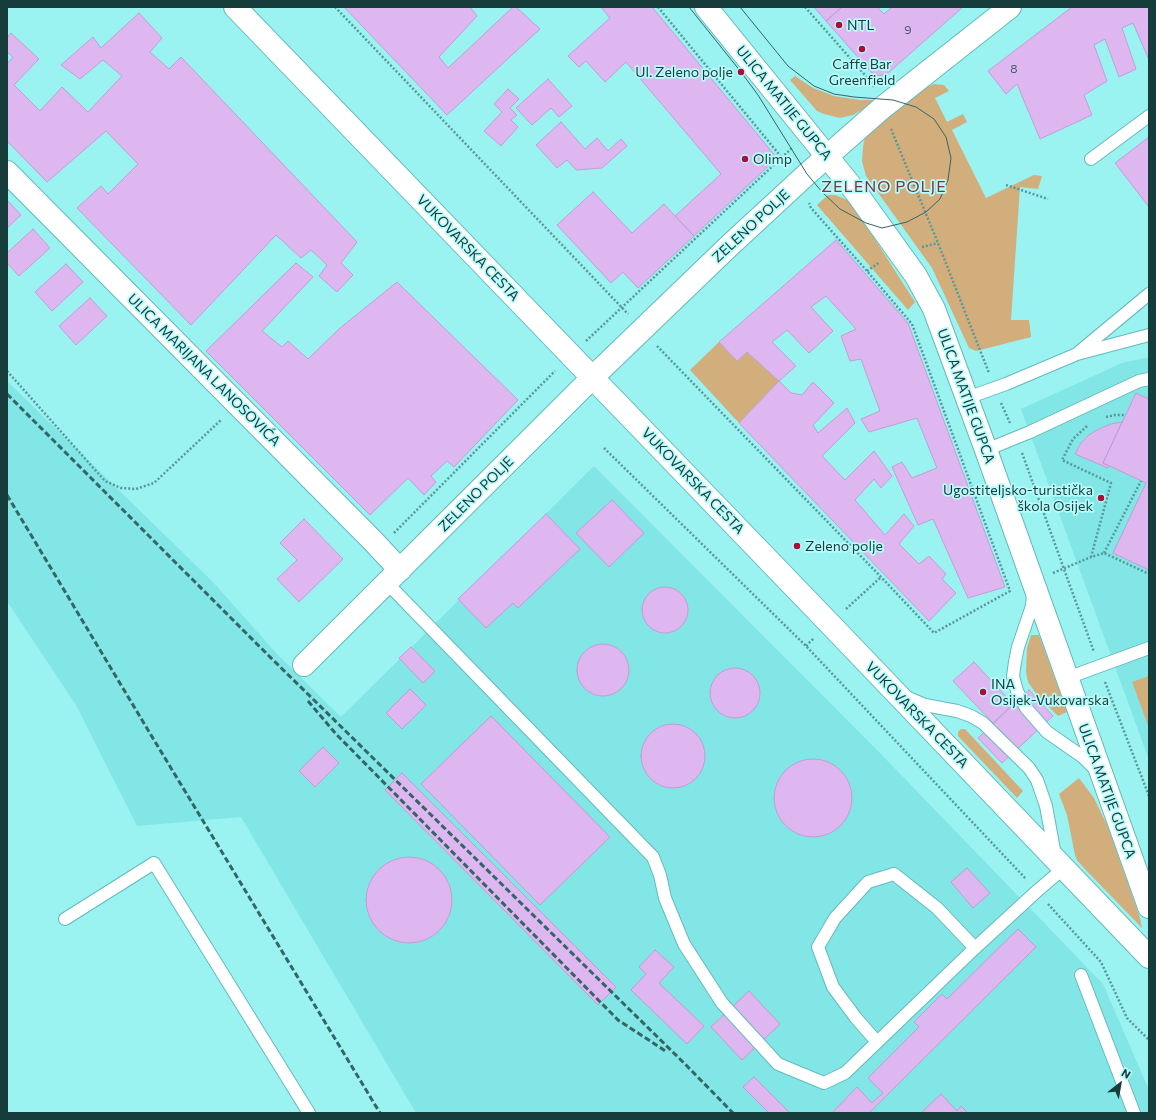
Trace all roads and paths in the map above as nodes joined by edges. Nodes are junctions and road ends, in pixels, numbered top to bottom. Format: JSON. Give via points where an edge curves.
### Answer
{"nodes":[{"id":1,"x":234,"y":7,"type":"edge"},
{"id":2,"x":335,"y":7,"type":"edge"},
{"id":3,"x":658,"y":7,"type":"edge"},
{"id":4,"x":706,"y":7,"type":"edge"},
{"id":5,"x":1010,"y":7,"type":"edge"},
{"id":6,"x":806,"y":8,"type":"edge"},
{"id":7,"x":882,"y":108,"type":"junction"},
{"id":8,"x":1149,"y":116,"type":"edge"},
{"id":9,"x":809,"y":133,"type":"junction"},
{"id":10,"x":827,"y":156,"type":"junction"},
{"id":11,"x":781,"y":157,"type":"junction"},
{"id":12,"x":1091,"y":159,"type":"dead end"},
{"id":13,"x":7,"y":172,"type":"edge"},
{"id":14,"x":800,"y":180,"type":"junction"},
{"id":15,"x":1006,"y":185,"type":"dead end"},
{"id":16,"x":1048,"y":199,"type":"dead end"},
{"id":17,"x":1149,"y":294,"type":"edge"},
{"id":18,"x":623,"y":308,"type":"junction"},
{"id":19,"x":642,"y":330,"type":"junction"},
{"id":20,"x":1149,"y":335,"type":"edge"},
{"id":21,"x":1077,"y":354,"type":"junction"},
{"id":22,"x":571,"y":355,"type":"junction"},
{"id":23,"x":7,"y":371,"type":"edge"},
{"id":24,"x":593,"y":378,"type":"junction"},
{"id":25,"x":1149,"y":379,"type":"edge"},
{"id":26,"x":967,"y":398,"type":"junction"},
{"id":27,"x":238,"y":404,"type":"junction"},
{"id":28,"x":1125,"y":415,"type":"dead end"},
{"id":29,"x":1102,"y":418,"type":"dead end"},
{"id":30,"x":1091,"y":424,"type":"dead end"},
{"id":31,"x":604,"y":448,"type":"dead end"},
{"id":32,"x":986,"y":450,"type":"junction"},
{"id":33,"x":1141,"y":481,"type":"dead end"},
{"id":34,"x":379,"y":547,"type":"junction"},
{"id":35,"x":1104,"y":553,"type":"junction"},
{"id":36,"x":1149,"y":574,"type":"edge"},
{"id":37,"x":393,"y":576,"type":"junction"},
{"id":38,"x":1034,"y":586,"type":"junction"},
{"id":39,"x":1149,"y":648,"type":"edge"},
{"id":40,"x":304,"y":665,"type":"dead end"},
{"id":41,"x":1067,"y":678,"type":"junction"},
{"id":42,"x":896,"y":693,"type":"junction"},
{"id":43,"x":1102,"y":778,"type":"junction"},
{"id":44,"x":1060,"y":864,"type":"junction"},
{"id":45,"x":1037,"y":891,"type":"junction"},
{"id":46,"x":1149,"y":907,"type":"edge"},
{"id":47,"x":65,"y":919,"type":"dead end"},
{"id":48,"x":975,"y":948,"type":"junction"},
{"id":49,"x":1149,"y":957,"type":"edge"},
{"id":50,"x":1081,"y":975,"type":"dead end"},
{"id":51,"x":1149,"y":1040,"type":"edge"},
{"id":52,"x":878,"y":1042,"type":"junction"},
{"id":53,"x":308,"y":1113,"type":"edge"},
{"id":54,"x":1134,"y":1113,"type":"edge"}],
"edges":[{"from":1,"to":22,"type":"main road","name":"VUKOVARSKA CESTA"},
{"from":2,"to":18,"type":"path"},
{"from":3,"to":11,"type":"path"},
{"from":4,"to":9,"type":"main road","name":"ULICA MATIJE GUPCA"},
{"from":5,"to":7,"type":"main road","name":"ZELENO POLJE"},
{"from":6,"to":7,"type":"path","via":[[872,83]]},
{"from":7,"to":10,"type":"main road","name":"ZELENO POLJE"},
{"from":8,"to":12,"type":"lane"},
{"from":9,"to":10,"type":"main road","name":"ULICA MATIJE GUPCA"},
{"from":9,"to":11,"type":"path"},
{"from":10,"to":14,"type":"main road","name":"ZELENO POLJE"},
{"from":10,"to":26,"type":"main road","name":"ULICA MATIJE GUPCA","via":[[897,248],[927,295]]},
{"from":11,"to":14,"type":"path"},
{"from":11,"to":18,"type":"path"},
{"from":13,"to":27,"type":"main road","name":"ULICA MARIJANA LANOSOVIĆA"},
{"from":14,"to":19,"type":"main road","name":"ZELENO POLJE"},
{"from":14,"to":19,"type":"path","via":[[811,208],[912,324],[1010,591],[934,633]]},
{"from":15,"to":16,"type":"path"},
{"from":17,"to":21,"type":"lane"},
{"from":18,"to":19,"type":"path"},
{"from":18,"to":22,"type":"path"},
{"from":19,"to":24,"type":"main road","name":"ZELENO POLJE"},
{"from":20,"to":21,"type":"lane"},
{"from":21,"to":26,"type":"lane"},
{"from":22,"to":24,"type":"main road","name":"VUKOVARSKA CESTA"},
{"from":22,"to":34,"type":"path"},
{"from":23,"to":27,"type":"path","via":[[105,480],[121,488],[136,489],[154,483]]},
{"from":24,"to":37,"type":"main road","name":"ZELENO POLJE"},
{"from":24,"to":42,"type":"main road","name":"VUKOVARSKA CESTA"},
{"from":25,"to":32,"type":"lane","via":[[1139,381]]},
{"from":26,"to":32,"type":"main road","name":"ULICA MATIJE GUPCA"},
{"from":27,"to":34,"type":"main road","name":"ULICA MARIJANA LANOSOVIĆA"},
{"from":28,"to":29,"type":"path"},
{"from":30,"to":35,"type":"path","via":[[1073,439],[1062,460],[1111,483],[1091,557]]},
{"from":31,"to":45,"type":"path","via":[[806,646]]},
{"from":32,"to":38,"type":"main road","name":"ULICA MATIJE GUPCA"},
{"from":33,"to":35,"type":"path"},
{"from":34,"to":37,"type":"main road","name":"ULICA MARIJANA LANOSOVIĆA"},
{"from":35,"to":36,"type":"path"},
{"from":37,"to":40,"type":"main road","name":"ZELENO POLJE"},
{"from":37,"to":52,"type":"lane","via":[[430,629],[653,857],[665,898],[684,944],[722,1003],[778,1064],[824,1083],[845,1073]]},
{"from":38,"to":41,"type":"main road","name":"ULICA MATIJE GUPCA"},
{"from":38,"to":43,"type":"lane","via":[[1032,606],[1015,662],[1013,676],[1017,691],[1037,722],[1057,740],[1084,757]]},
{"from":39,"to":41,"type":"lane"},
{"from":41,"to":43,"type":"main road","name":"ULICA MATIJE GUPCA"},
{"from":42,"to":44,"type":"main road","name":"VUKOVARSKA CESTA"},
{"from":42,"to":44,"type":"lane","via":[[925,705],[971,716],[983,723],[1029,768],[1037,780],[1046,806]]},
{"from":43,"to":46,"type":"main road","name":"ULICA MATIJE GUPCA"},
{"from":44,"to":45,"type":"lane"},
{"from":44,"to":49,"type":"main road","name":"VUKOVARSKA CESTA"},
{"from":45,"to":48,"type":"lane"},
{"from":45,"to":51,"type":"path","via":[[1101,962],[1127,1018]]},
{"from":47,"to":53,"type":"lane","via":[[154,863]]},
{"from":48,"to":52,"type":"lane"},
{"from":48,"to":52,"type":"lane","via":[[937,908],[894,874],[868,882],[835,918],[818,947],[833,987]]},
{"from":50,"to":54,"type":"lane"}]}
